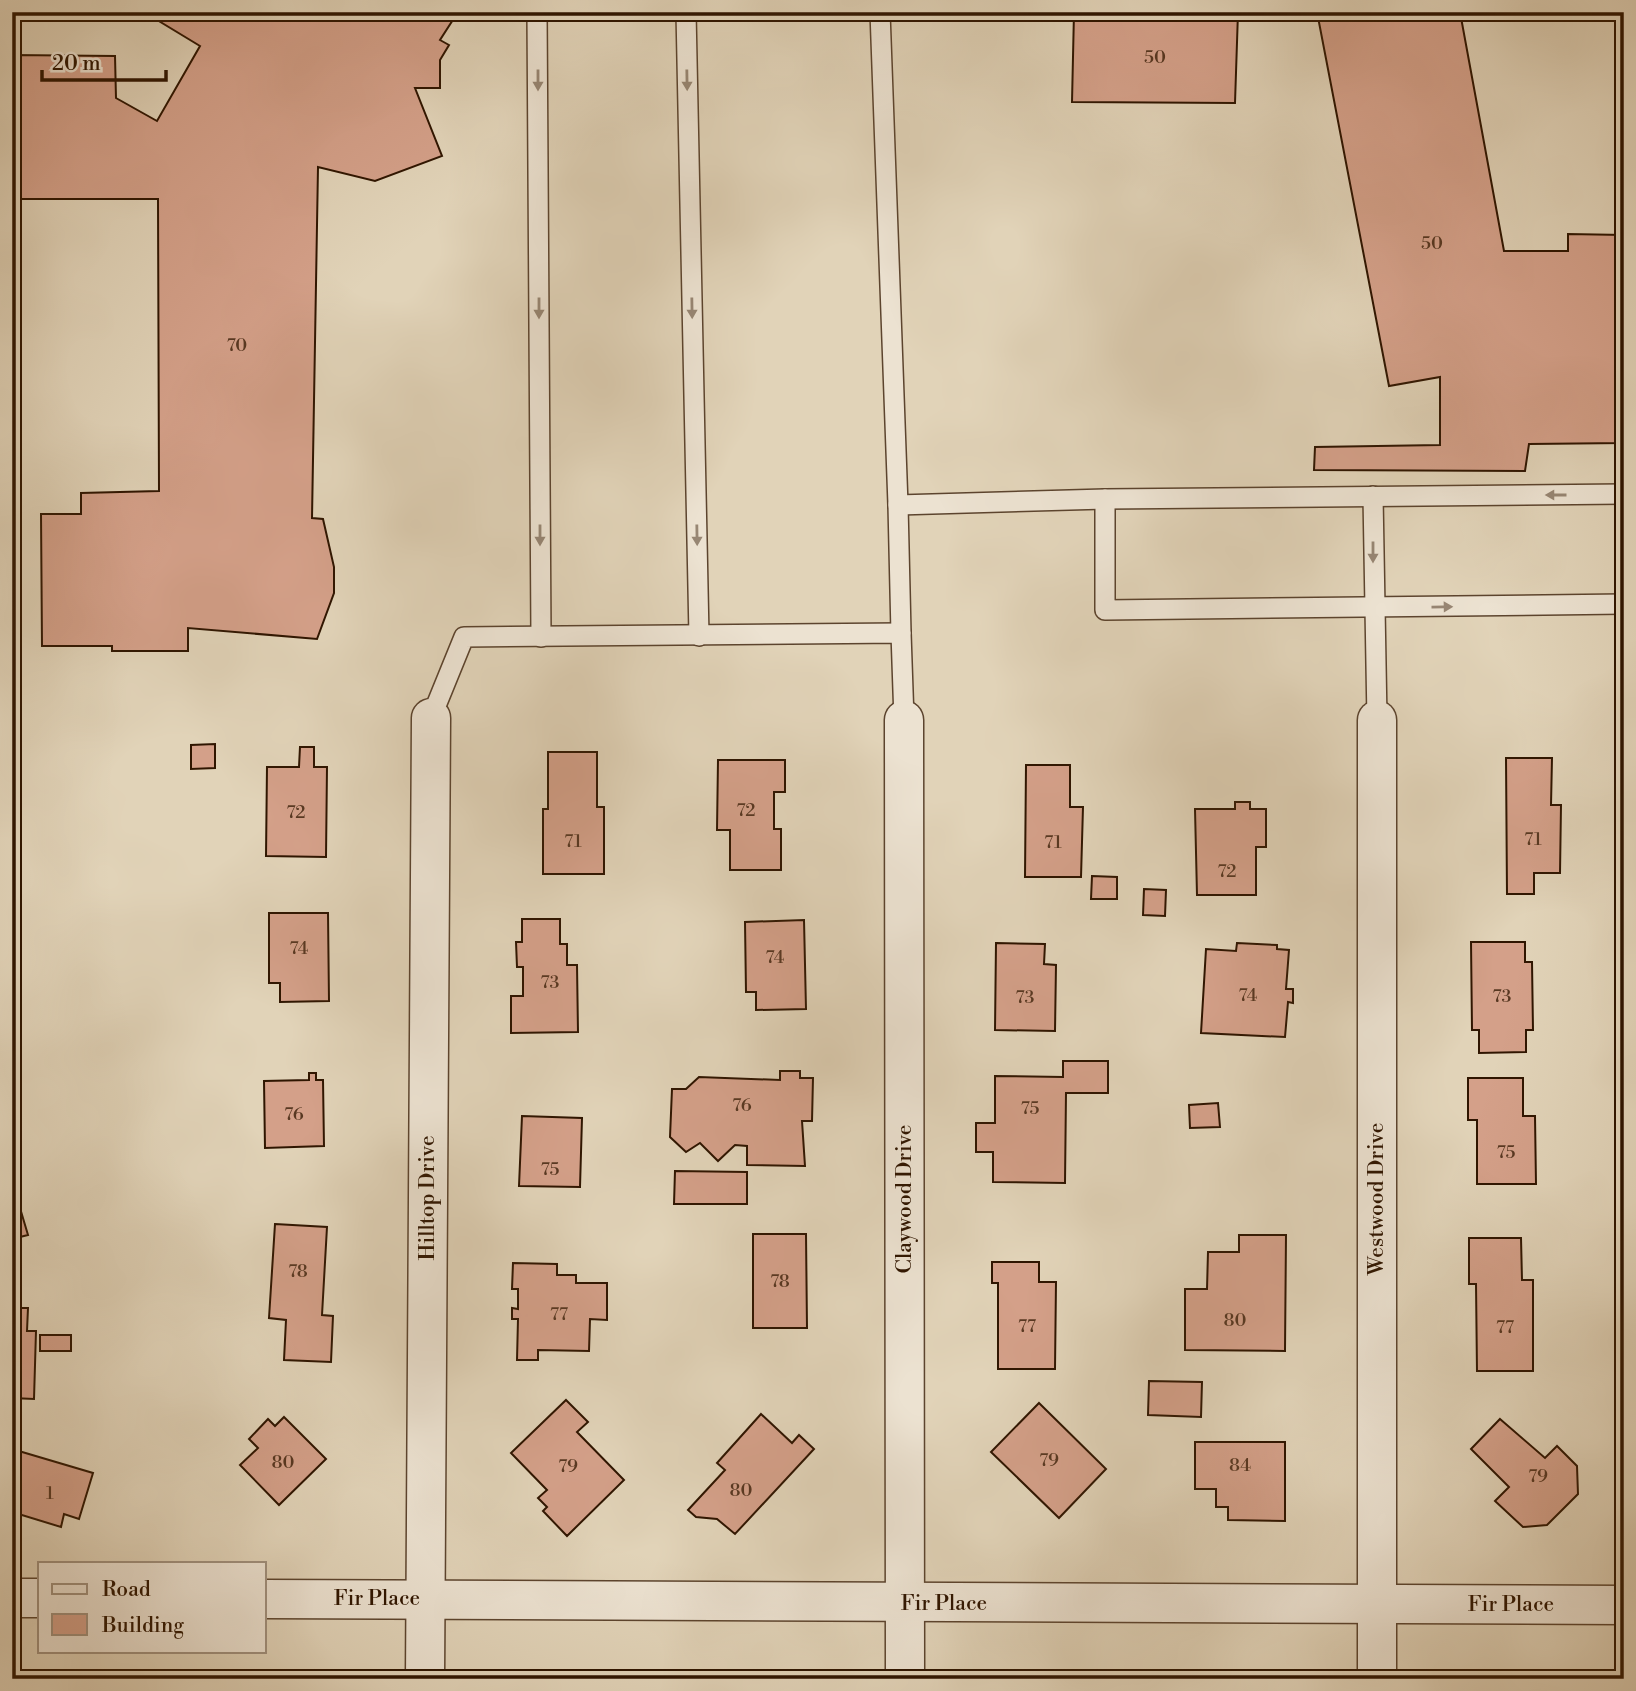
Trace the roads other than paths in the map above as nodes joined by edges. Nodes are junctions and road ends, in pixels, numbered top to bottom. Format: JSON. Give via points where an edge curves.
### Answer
{"nodes":[{"id":1,"x":537,"y":12,"type":"edge"},
{"id":2,"x":686,"y":12,"type":"edge"},
{"id":3,"x":880,"y":12,"type":"edge"},
{"id":4,"x":1624,"y":495,"type":"edge"},
{"id":5,"x":1373,"y":496,"type":"junction"},
{"id":6,"x":1105,"y":499,"type":"junction"},
{"id":7,"x":898,"y":505,"type":"junction"},
{"id":8,"x":1624,"y":604,"type":"edge"},
{"id":9,"x":1373,"y":608,"type":"junction"},
{"id":10,"x":901,"y":632,"type":"junction"},
{"id":11,"x":699,"y":636,"type":"junction"},
{"id":12,"x":541,"y":637,"type":"junction"},
{"id":13,"x":431,"y":718,"type":"joint"},
{"id":14,"x":904,"y":720,"type":"joint"},
{"id":15,"x":1377,"y":720,"type":"joint"},
{"id":16,"x":12,"y":1598,"type":"edge"},
{"id":17,"x":38,"y":1598,"type":"edge"},
{"id":18,"x":266,"y":1599,"type":"edge"},
{"id":19,"x":425,"y":1600,"type":"junction"},
{"id":20,"x":905,"y":1604,"type":"junction"},
{"id":21,"x":1377,"y":1605,"type":"junction"},
{"id":22,"x":1624,"y":1605,"type":"edge"},
{"id":23,"x":425,"y":1679,"type":"edge"},
{"id":24,"x":905,"y":1679,"type":"edge"},
{"id":25,"x":1377,"y":1679,"type":"edge"}],
"edges":[{"from":1,"to":12,"type":"lane","one_way":true},
{"from":2,"to":11,"type":"lane","one_way":true},
{"from":3,"to":7,"type":"lane"},
{"from":4,"to":5,"type":"lane","one_way":true},
{"from":5,"to":6,"type":"lane"},
{"from":5,"to":9,"type":"lane","one_way":true},
{"from":6,"to":7,"type":"lane"},
{"from":6,"to":9,"type":"lane","via":[[1105,610]]},
{"from":7,"to":10,"type":"lane"},
{"from":9,"to":8,"type":"lane","one_way":true},
{"from":9,"to":15,"type":"lane"},
{"from":10,"to":11,"type":"lane"},
{"from":10,"to":14,"type":"lane"},
{"from":11,"to":12,"type":"lane"},
{"from":12,"to":13,"type":"lane","via":[[464,637]]},
{"from":13,"to":19,"type":"street","name":"Hilltop Drive"},
{"from":14,"to":20,"type":"street","name":"Claywood Drive"},
{"from":15,"to":21,"type":"street","name":"Westwood Drive"},
{"from":16,"to":17,"type":"street"},
{"from":18,"to":19,"type":"street","name":"Fir Place"},
{"from":19,"to":20,"type":"street","name":"Fir Place"},
{"from":19,"to":23,"type":"street","name":"Hilltop Drive"},
{"from":20,"to":21,"type":"street","name":"Fir Place"},
{"from":20,"to":24,"type":"street","name":"Claywood Drive"},
{"from":21,"to":22,"type":"street","name":"Fir Place"},
{"from":21,"to":25,"type":"street","name":"Westwood Drive"}]}
